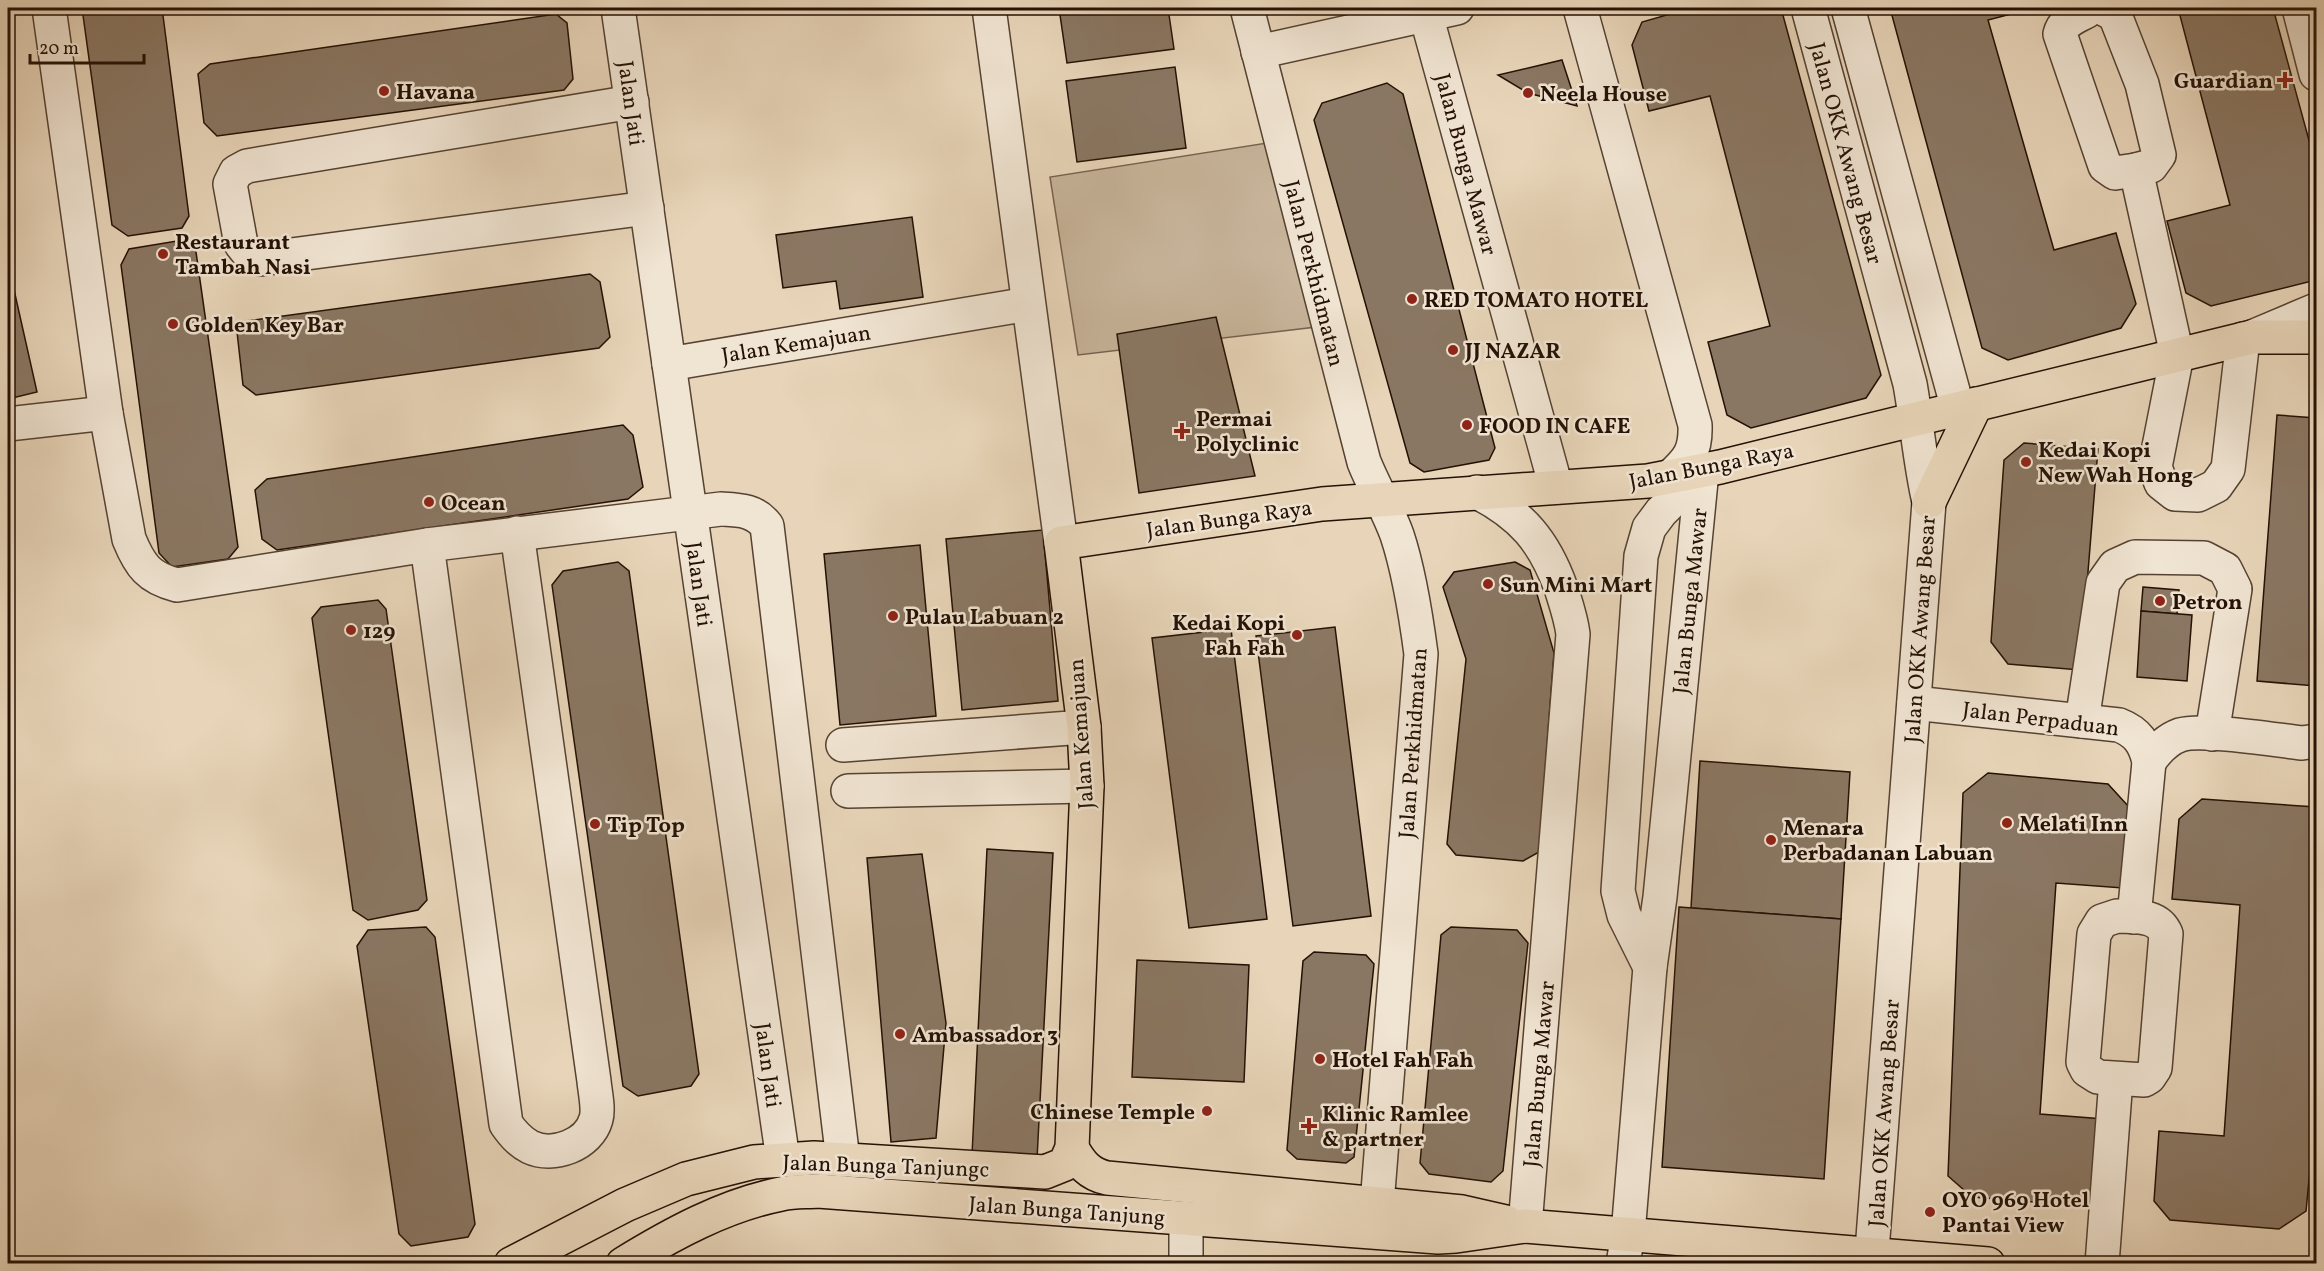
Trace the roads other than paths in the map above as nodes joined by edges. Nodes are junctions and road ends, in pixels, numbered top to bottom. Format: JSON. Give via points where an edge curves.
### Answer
{"nodes":[{"id":1,"x":49,"y":8,"type":"edge"},
{"id":2,"x":618,"y":8,"type":"edge"},
{"id":3,"x":989,"y":8,"type":"edge"},
{"id":4,"x":1247,"y":8,"type":"edge"},
{"id":5,"x":1580,"y":8,"type":"edge"},
{"id":6,"x":1808,"y":8,"type":"edge"},
{"id":7,"x":1848,"y":8,"type":"edge"},
{"id":8,"x":2093,"y":8,"type":"edge"},
{"id":9,"x":2299,"y":8,"type":"edge"},
{"id":10,"x":1427,"y":12,"type":"edge"},
{"id":11,"x":1258,"y":52,"type":"junction"},
{"id":12,"x":2316,"y":74,"type":"edge"},
{"id":13,"x":632,"y":102,"type":"junction"},
{"id":14,"x":2136,"y":170,"type":"junction"},
{"id":15,"x":648,"y":208,"type":"junction"},
{"id":16,"x":1029,"y":304,"type":"junction"},
{"id":17,"x":2316,"y":310,"type":"edge"},
{"id":18,"x":2316,"y":337,"type":"edge"},
{"id":19,"x":2247,"y":338,"type":"junction"},
{"id":20,"x":2177,"y":355,"type":"junction"},
{"id":21,"x":669,"y":364,"type":"junction"},
{"id":22,"x":1967,"y":407,"type":"junction"},
{"id":23,"x":106,"y":413,"type":"junction"},
{"id":24,"x":1917,"y":419,"type":"junction"},
{"id":25,"x":8,"y":424,"type":"edge"},
{"id":26,"x":1702,"y":471,"type":"junction"},
{"id":27,"x":1670,"y":477,"type":"junction"},
{"id":28,"x":1556,"y":487,"type":"junction"},
{"id":29,"x":1477,"y":492,"type":"junction"},
{"id":30,"x":1380,"y":499,"type":"junction"},
{"id":31,"x":1929,"y":502,"type":"junction"},
{"id":32,"x":690,"y":512,"type":"junction"},
{"id":33,"x":517,"y":533,"type":"junction"},
{"id":34,"x":1061,"y":543,"type":"junction"},
{"id":35,"x":427,"y":545,"type":"junction"},
{"id":36,"x":1914,"y":704,"type":"junction"},
{"id":37,"x":2082,"y":721,"type":"junction"},
{"id":38,"x":1084,"y":727,"type":"junction"},
{"id":39,"x":2212,"y":734,"type":"junction"},
{"id":40,"x":2316,"y":741,"type":"edge"},
{"id":41,"x":843,"y":745,"type":"dead end"},
{"id":42,"x":2149,"y":762,"type":"junction"},
{"id":43,"x":1087,"y":786,"type":"junction"},
{"id":44,"x":848,"y":791,"type":"dead end"},
{"id":45,"x":2134,"y":917,"type":"junction"},
{"id":46,"x":1650,"y":967,"type":"junction"},
{"id":47,"x":2116,"y":1079,"type":"junction"},
{"id":48,"x":1068,"y":1156,"type":"junction"},
{"id":49,"x":783,"y":1160,"type":"junction"},
{"id":50,"x":843,"y":1160,"type":"junction"},
{"id":51,"x":1377,"y":1204,"type":"junction"},
{"id":52,"x":1186,"y":1219,"type":"junction"},
{"id":53,"x":1525,"y":1226,"type":"junction"},
{"id":54,"x":1625,"y":1249,"type":"edge"},
{"id":55,"x":1872,"y":1259,"type":"edge"},
{"id":56,"x":511,"y":1263,"type":"edge"},
{"id":57,"x":623,"y":1263,"type":"edge"},
{"id":58,"x":1186,"y":1263,"type":"edge"},
{"id":59,"x":1988,"y":1263,"type":"edge"},
{"id":60,"x":2102,"y":1263,"type":"edge"}],
"edges":[{"from":1,"to":23,"type":"street"},
{"from":2,"to":13,"type":"street","name":"Jalan Jati"},
{"from":3,"to":16,"type":"street","name":"Jalan Kemajuan"},
{"from":4,"to":11,"type":"street","name":"Jalan Perkhidmatan"},
{"from":5,"to":27,"type":"street","via":[[1695,425],[1691,455]]},
{"from":6,"to":24,"type":"street","name":"Jalan OKK Awang Besar"},
{"from":7,"to":22,"type":"street","name":"Jalan OKK Awang Besar"},
{"from":8,"to":14,"type":"street","via":[[2115,15],[2142,84],[2159,155],[2151,166]]},
{"from":8,"to":14,"type":"street","via":[[2068,21],[2060,34],[2105,166],[2115,173]]},
{"from":9,"to":12,"type":"street"},
{"from":10,"to":11,"type":"street"},
{"from":10,"to":28,"type":"street","name":"Jalan Bunga Mawar"},
{"from":11,"to":30,"type":"street","name":"Jalan Perkhidmatan","via":[[1364,462]]},
{"from":13,"to":15,"type":"street","name":"Jalan Jati"},
{"from":13,"to":15,"type":"street","via":[[247,166],[236,172],[230,184],[241,244],[249,254],[261,259]]},
{"from":14,"to":20,"type":"street"},
{"from":15,"to":21,"type":"street","name":"Jalan Jati"},
{"from":16,"to":21,"type":"street","name":"Jalan Kemajuan"},
{"from":16,"to":34,"type":"street","name":"Jalan Kemajuan"},
{"from":17,"to":19,"type":"street"},
{"from":18,"to":19,"type":"main road","name":"Jalan Bunga Raya"},
{"from":19,"to":20,"type":"main road","name":"Jalan Bunga Raya"},
{"from":19,"to":20,"type":"street","via":[[2228,469],[2216,486],[2198,495],[2175,494],[2161,483],[2155,467]]},
{"from":20,"to":22,"type":"main road","name":"Jalan Bunga Raya"},
{"from":21,"to":32,"type":"street","name":"Jalan Jati"},
{"from":22,"to":24,"type":"main road","name":"Jalan Bunga Raya"},
{"from":22,"to":31,"type":"main road"},
{"from":23,"to":25,"type":"street"},
{"from":23,"to":35,"type":"street","via":[[129,539],[147,572],[161,581],[177,585]]},
{"from":24,"to":26,"type":"main road","name":"Jalan Bunga Raya"},
{"from":24,"to":31,"type":"street","name":"Jalan OKK Awang Besar"},
{"from":26,"to":27,"type":"main road","name":"Jalan Bunga Raya"},
{"from":26,"to":46,"type":"street","name":"Jalan Bunga Mawar"},
{"from":26,"to":46,"type":"street","name":"Jalan Bunga Mawar","via":[[1649,528],[1641,556],[1618,891],[1624,915]]},
{"from":27,"to":28,"type":"main road","name":"Jalan Bunga Raya"},
{"from":28,"to":29,"type":"main road","name":"Jalan Bunga Raya"},
{"from":29,"to":30,"type":"main road","name":"Jalan Bunga Raya"},
{"from":29,"to":53,"type":"street","name":"Jalan Bunga Mawar","via":[[1500,504],[1536,537],[1551,561],[1574,634]]},
{"from":30,"to":34,"type":"main road","name":"Jalan Bunga Raya"},
{"from":30,"to":51,"type":"street","name":"Jalan Perkhidmatan","via":[[1401,548],[1421,654]]},
{"from":31,"to":36,"type":"street","name":"Jalan OKK Awang Besar"},
{"from":32,"to":33,"type":"street"},
{"from":32,"to":49,"type":"street","name":"Jalan Jati"},
{"from":32,"to":50,"type":"street","via":[[722,509],[752,513],[761,518],[770,536]]},
{"from":33,"to":35,"type":"street"},
{"from":33,"to":35,"type":"street","via":[[595,1090],[596,1118],[589,1132],[581,1141],[560,1151],[532,1148],[516,1138],[506,1124]]},
{"from":34,"to":38,"type":"main road","name":"Jalan Kemajuan"},
{"from":36,"to":37,"type":"street","name":"Jalan Perpaduan"},
{"from":36,"to":55,"type":"street","name":"Jalan OKK Awang Besar"},
{"from":37,"to":39,"type":"street","via":[[2103,583],[2115,566],[2134,557],[2204,558],[2225,569],[2235,590]]},
{"from":37,"to":42,"type":"street","name":"Jalan Perpaduan","via":[[2132,730]]},
{"from":38,"to":41,"type":"street"},
{"from":38,"to":43,"type":"main road","name":"Jalan Kemajuan"},
{"from":39,"to":40,"type":"street"},
{"from":39,"to":42,"type":"street","via":[[2180,735],[2168,741]]},
{"from":42,"to":45,"type":"street"},
{"from":43,"to":44,"type":"street"},
{"from":43,"to":48,"type":"main road","name":"Jalan Kemajuan"},
{"from":45,"to":47,"type":"street","via":[[2109,917],[2094,934],[2084,1062],[2092,1075]]},
{"from":45,"to":47,"type":"street","via":[[2156,921],[2166,934],[2155,1068],[2144,1080]]},
{"from":46,"to":54,"type":"street","name":"Jalan Bunga Mawar"},
{"from":47,"to":60,"type":"street"},
{"from":48,"to":50,"type":"main road","name":"Jalan Bunga Tanjungc","via":[[1056,1169],[1045,1172]]},
{"from":48,"to":51,"type":"main road","name":"Jalan Bunga Tanjung","via":[[1096,1176],[1107,1178]]},
{"from":49,"to":50,"type":"main road","name":"Jalan Bunga Tanjungc"},
{"from":49,"to":56,"type":"main road","name":"Jalan Bunga Tanjungc","via":[[754,1162],[686,1179]]},
{"from":51,"to":53,"type":"main road","name":"Jalan Bunga Tanjung","via":[[1462,1212]]},
{"from":52,"to":53,"type":"main road","name":"Jalan Bunga Tanjung","via":[[1438,1237]]},
{"from":52,"to":57,"type":"main road","name":"Jalan Bunga Tanjung","via":[[818,1191],[784,1193],[726,1210]]},
{"from":52,"to":58,"type":"street"},
{"from":53,"to":54,"type":"main road","name":"Jalan Bunga Tanjung"},
{"from":54,"to":55,"type":"main road","name":"Jalan Bunga Tanjung"},
{"from":55,"to":59,"type":"main road","name":"Jalan Bunga Tanjung"}]}
